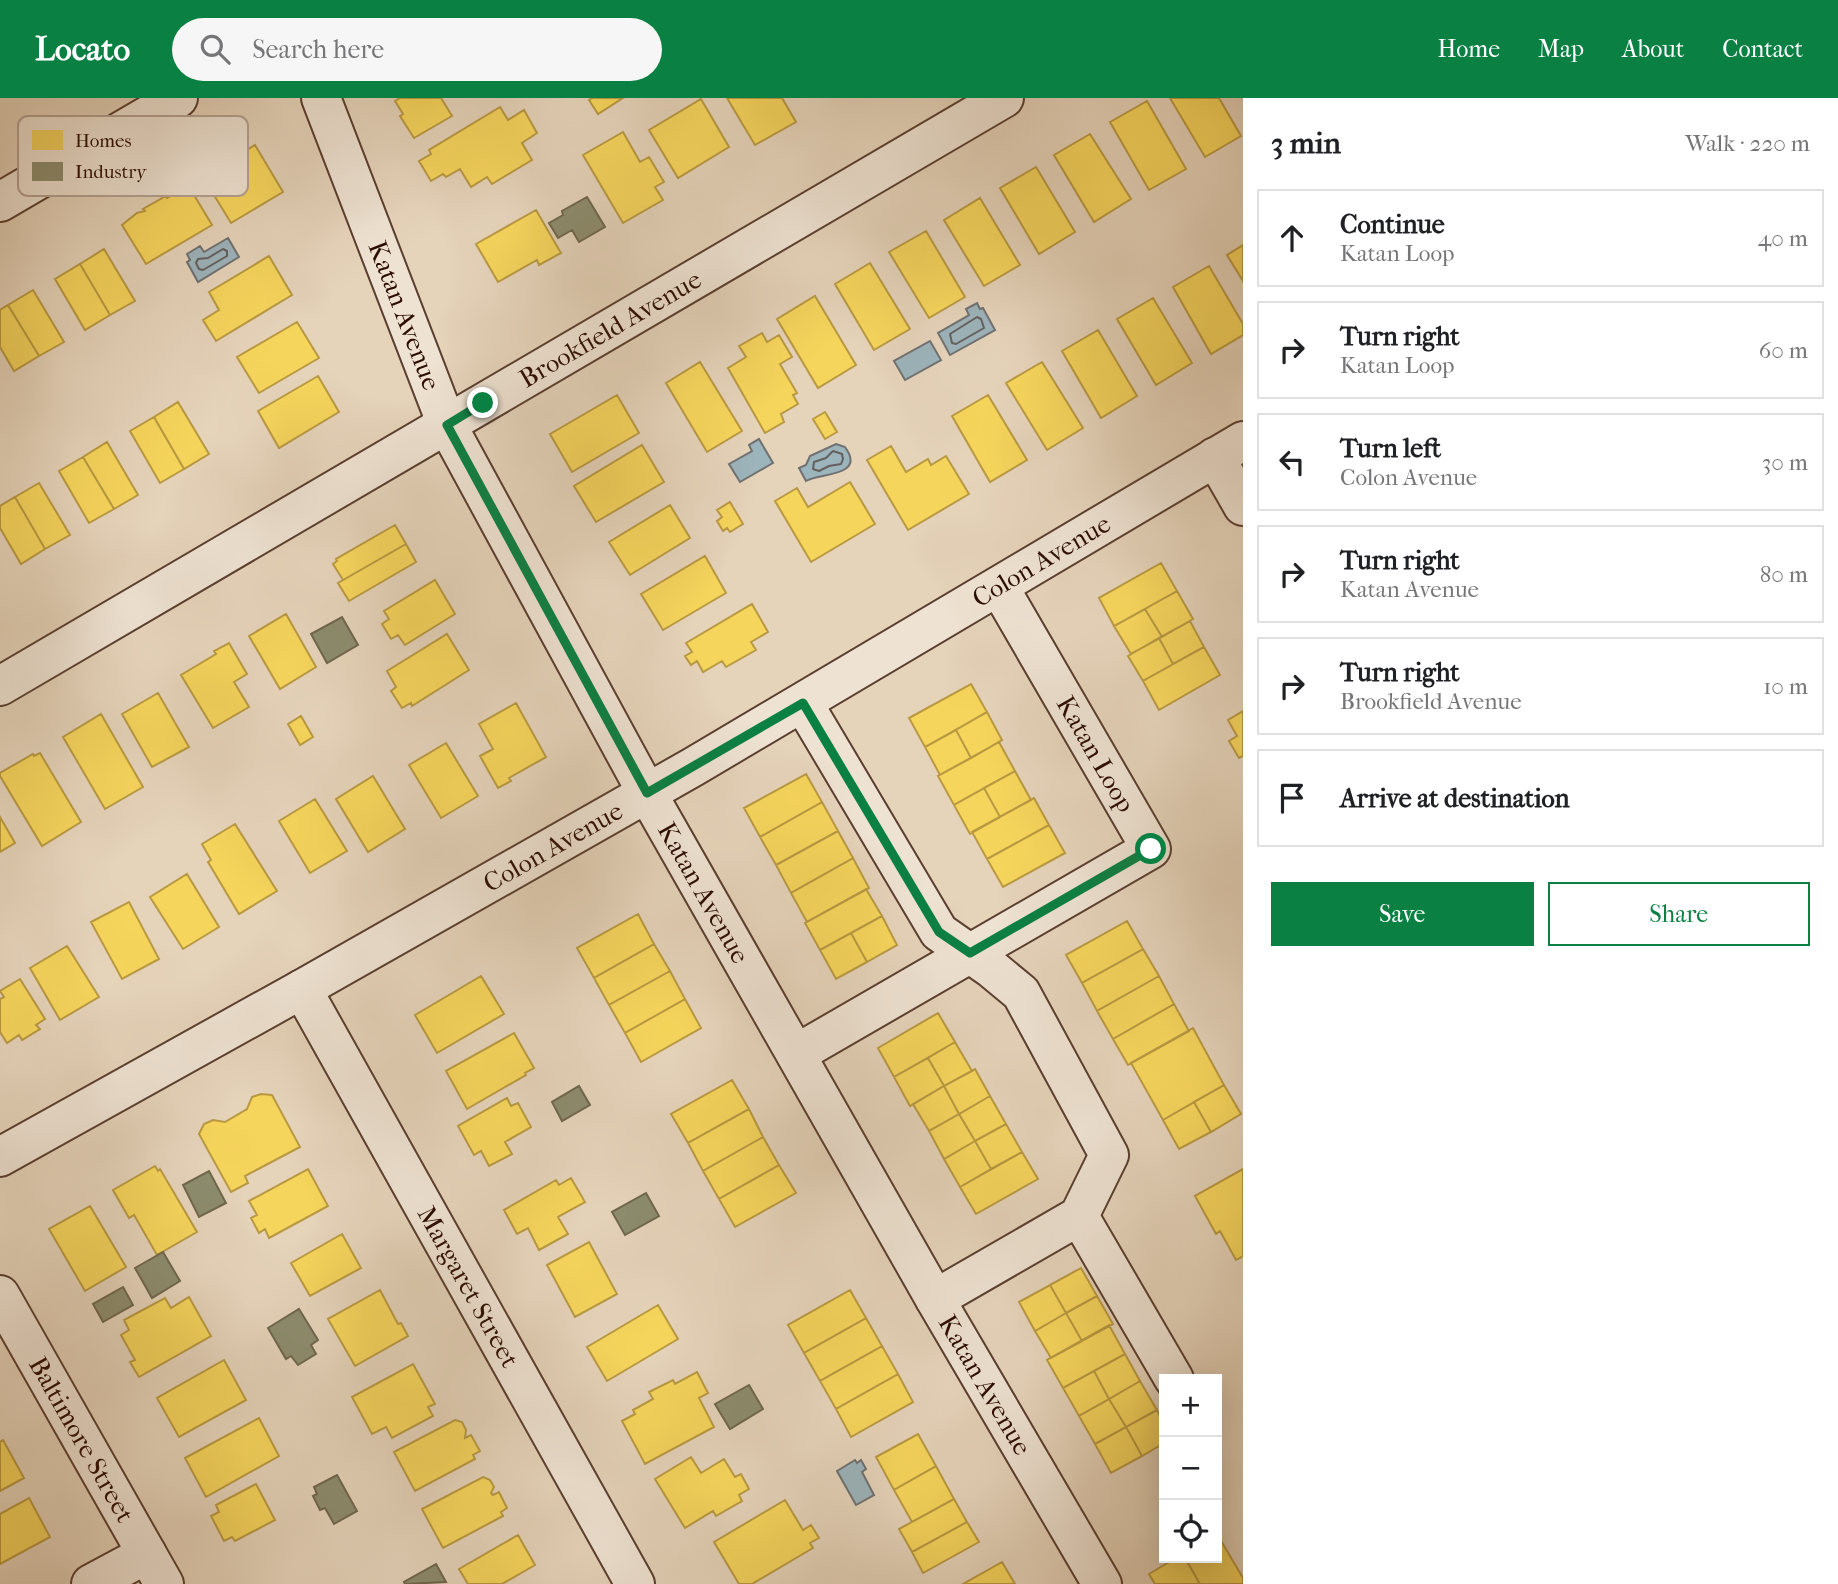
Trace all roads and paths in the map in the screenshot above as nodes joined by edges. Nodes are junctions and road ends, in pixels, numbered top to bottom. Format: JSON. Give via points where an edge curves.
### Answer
{"nodes":[{"id":1,"x":177,"y":98,"type":"edge"},
{"id":2,"x":321,"y":98,"type":"edge"},
{"id":3,"x":1003,"y":98,"type":"edge"},
{"id":4,"x":146,"y":116,"type":"edge"},
{"id":5,"x":18,"y":191,"type":"edge"},
{"id":6,"x":0,"y":202,"type":"edge"},
{"id":7,"x":447,"y":425,"type":"junction"},
{"id":8,"x":1229,"y":449,"type":"edge"},
{"id":9,"x":1243,"y":506,"type":"edge"},
{"id":10,"x":999,"y":587,"type":"junction"},
{"id":11,"x":0,"y":686,"type":"edge"},
{"id":12,"x":803,"y":703,"type":"junction"},
{"id":13,"x":647,"y":793,"type":"junction"},
{"id":14,"x":970,"y":953,"type":"junction"},
{"id":15,"x":302,"y":989,"type":"junction"},
{"id":16,"x":796,"y":1054,"type":"junction"},
{"id":17,"x":0,"y":1157,"type":"edge"},
{"id":18,"x":1079,"y":1216,"type":"junction"},
{"id":19,"x":0,"y":1295,"type":"edge"},
{"id":20,"x":935,"y":1299,"type":"junction"},
{"id":21,"x":1171,"y":1374,"type":"edge"},
{"id":22,"x":155,"y":1569,"type":"edge"},
{"id":23,"x":91,"y":1584,"type":"edge"},
{"id":24,"x":635,"y":1584,"type":"edge"},
{"id":25,"x":1102,"y":1584,"type":"edge"}],
"edges":[{"from":1,"to":4,"type":"street"},
{"from":2,"to":7,"type":"street","name":"Katan Avenue"},
{"from":3,"to":7,"type":"street","name":"Brookfield Avenue"},
{"from":5,"to":6,"type":"street"},
{"from":7,"to":11,"type":"street","name":"Brookfield Avenue"},
{"from":7,"to":13,"type":"street","name":"Katan Avenue"},
{"from":8,"to":9,"type":"street"},
{"from":8,"to":10,"type":"street","name":"Colon Avenue"},
{"from":10,"to":12,"type":"street","name":"Colon Avenue"},
{"from":10,"to":14,"type":"street","name":"Katan Loop","via":[[1151,849]]},
{"from":12,"to":13,"type":"street","name":"Colon Avenue"},
{"from":12,"to":14,"type":"street","via":[[939,932]]},
{"from":13,"to":15,"type":"street","name":"Colon Avenue"},
{"from":13,"to":16,"type":"street","name":"Katan Avenue"},
{"from":14,"to":16,"type":"street","name":"Katan Loop"},
{"from":14,"to":18,"type":"street","via":[[1021,993],[1109,1155]]},
{"from":15,"to":17,"type":"street","name":"Colon Avenue"},
{"from":15,"to":24,"type":"street","name":"Margaret Street"},
{"from":16,"to":20,"type":"street","name":"Katan Avenue"},
{"from":18,"to":20,"type":"street"},
{"from":18,"to":21,"type":"street"},
{"from":19,"to":22,"type":"street","name":"Baltimore Street"},
{"from":20,"to":25,"type":"street","name":"Katan Avenue"},
{"from":22,"to":23,"type":"street"}]}
